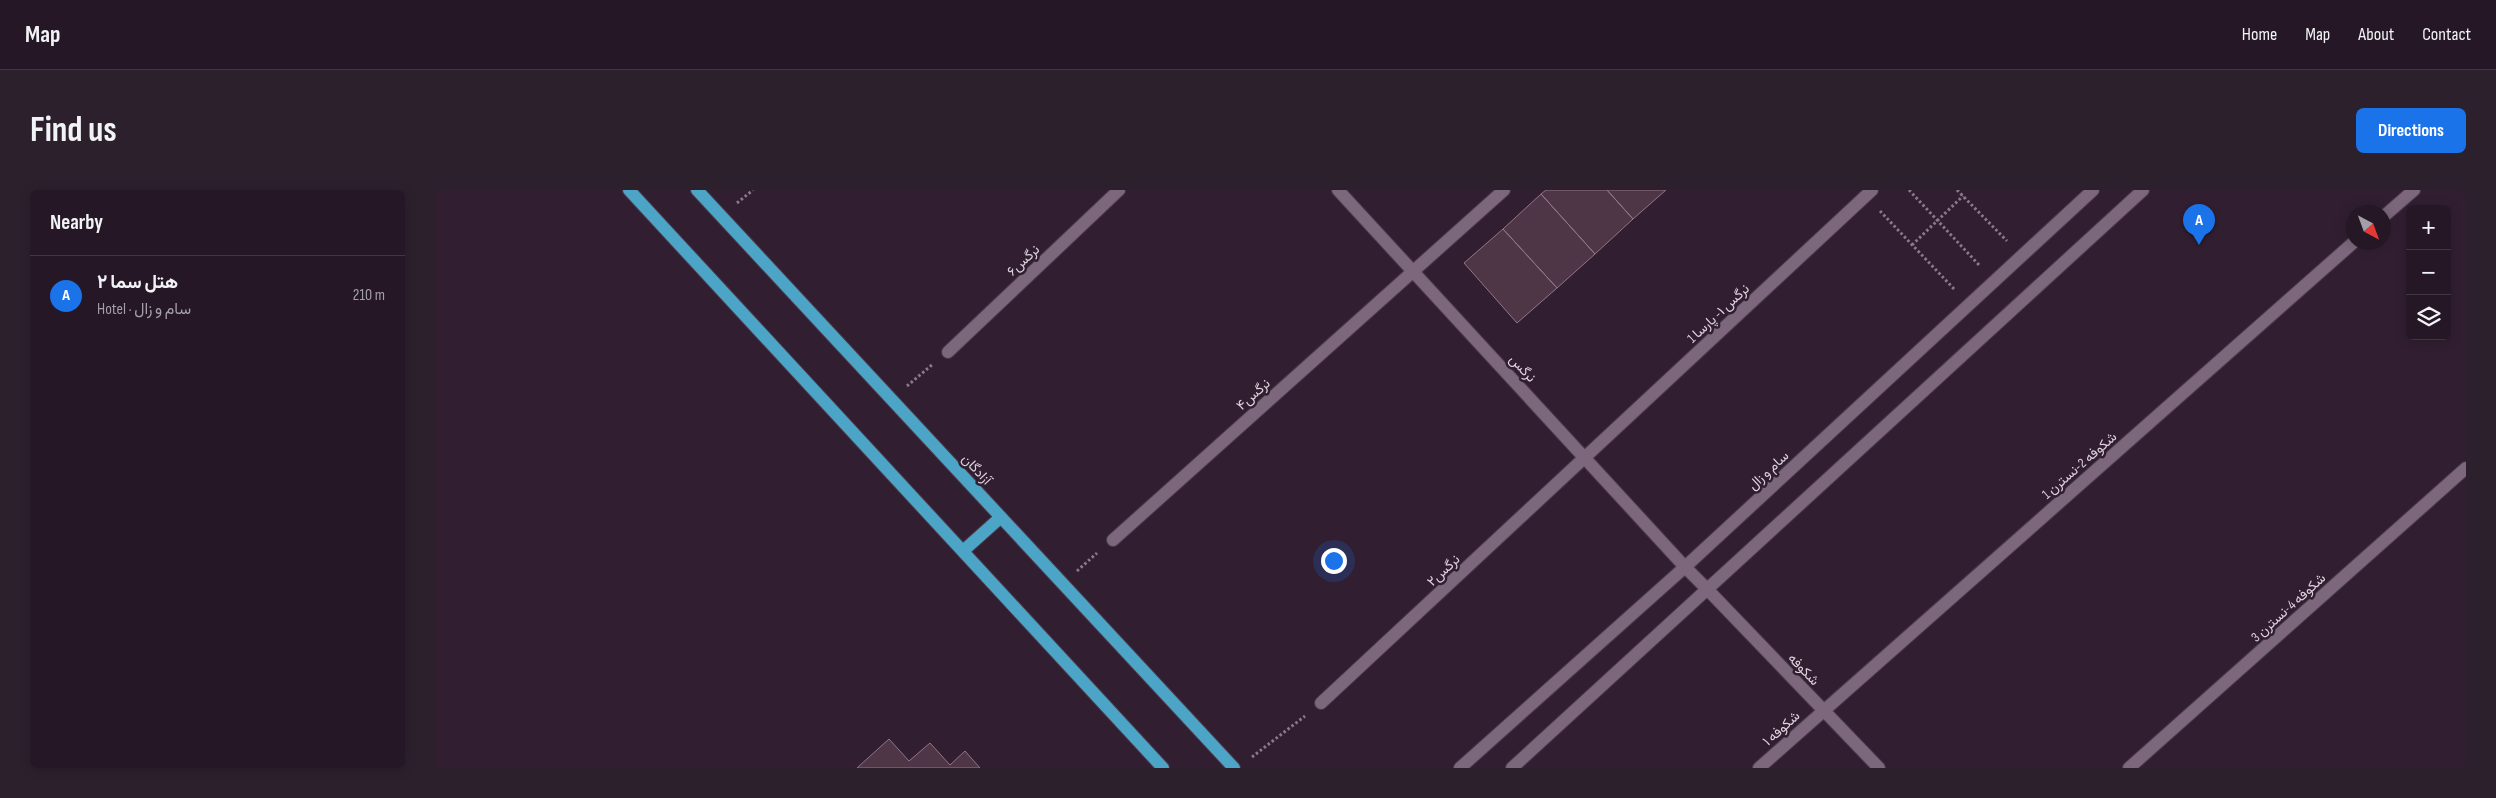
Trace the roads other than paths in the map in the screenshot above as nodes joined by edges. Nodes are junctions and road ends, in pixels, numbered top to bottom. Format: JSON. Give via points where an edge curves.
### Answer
{"nodes":[{"id":1,"x":629,"y":190,"type":"edge"},
{"id":2,"x":697,"y":190,"type":"edge"},
{"id":3,"x":1119,"y":190,"type":"edge"},
{"id":4,"x":1338,"y":190,"type":"edge"},
{"id":5,"x":1504,"y":190,"type":"edge"},
{"id":6,"x":2093,"y":190,"type":"edge"},
{"id":7,"x":2143,"y":190,"type":"edge"},
{"id":8,"x":2414,"y":190,"type":"edge"},
{"id":9,"x":1868,"y":193,"type":"edge"},
{"id":10,"x":2391,"y":210,"type":"edge"},
{"id":11,"x":2346,"y":250,"type":"edge"},
{"id":12,"x":1413,"y":271,"type":"junction"},
{"id":13,"x":948,"y":352,"type":"road end"},
{"id":14,"x":1585,"y":458,"type":"junction"},
{"id":15,"x":2466,"y":468,"type":"edge"},
{"id":16,"x":1001,"y":517,"type":"junction"},
{"id":17,"x":1113,"y":540,"type":"dead end"},
{"id":18,"x":963,"y":551,"type":"junction"},
{"id":19,"x":1685,"y":567,"type":"junction"},
{"id":20,"x":1708,"y":590,"type":"junction"},
{"id":21,"x":1321,"y":703,"type":"road end"},
{"id":22,"x":1823,"y":710,"type":"junction"},
{"id":23,"x":1163,"y":768,"type":"edge"},
{"id":24,"x":1234,"y":768,"type":"edge"},
{"id":25,"x":1460,"y":768,"type":"edge"},
{"id":26,"x":1512,"y":768,"type":"edge"},
{"id":27,"x":1759,"y":768,"type":"edge"},
{"id":28,"x":1879,"y":768,"type":"edge"},
{"id":29,"x":2129,"y":768,"type":"edge"}],
"edges":[{"from":1,"to":18,"type":"main road"},
{"from":2,"to":16,"type":"main road","name":"آزادگان"},
{"from":3,"to":13,"type":"street","name":"نرگس۶"},
{"from":4,"to":12,"type":"street","name":"نرگس"},
{"from":5,"to":12,"type":"street","name":"نرگس۴"},
{"from":6,"to":19,"type":"street","name":"سام و زال"},
{"from":7,"to":20,"type":"street"},
{"from":8,"to":10,"type":"street"},
{"from":9,"to":14,"type":"street","name":"نرگس ۱- پارسا 1"},
{"from":11,"to":22,"type":"street","name":"شکوفه 2-نسترن 1"},
{"from":12,"to":14,"type":"street","name":"نرگس"},
{"from":12,"to":17,"type":"street","name":"نرگس۴"},
{"from":14,"to":19,"type":"street","name":"نرگس"},
{"from":14,"to":21,"type":"street","name":"نرگس۲"},
{"from":15,"to":29,"type":"street","name":"شکوفه 4-نسترن 3"},
{"from":16,"to":18,"type":"main road"},
{"from":16,"to":24,"type":"main road","name":"آزادگان"},
{"from":18,"to":23,"type":"main road"},
{"from":19,"to":20,"type":"street","name":"شکوفه"},
{"from":19,"to":25,"type":"street","name":"سام و زال"},
{"from":20,"to":22,"type":"street","name":"شکوفه"},
{"from":20,"to":26,"type":"street"},
{"from":22,"to":27,"type":"street","name":"شکوفه ۱"},
{"from":22,"to":28,"type":"street","name":"شکوفه"}]}
